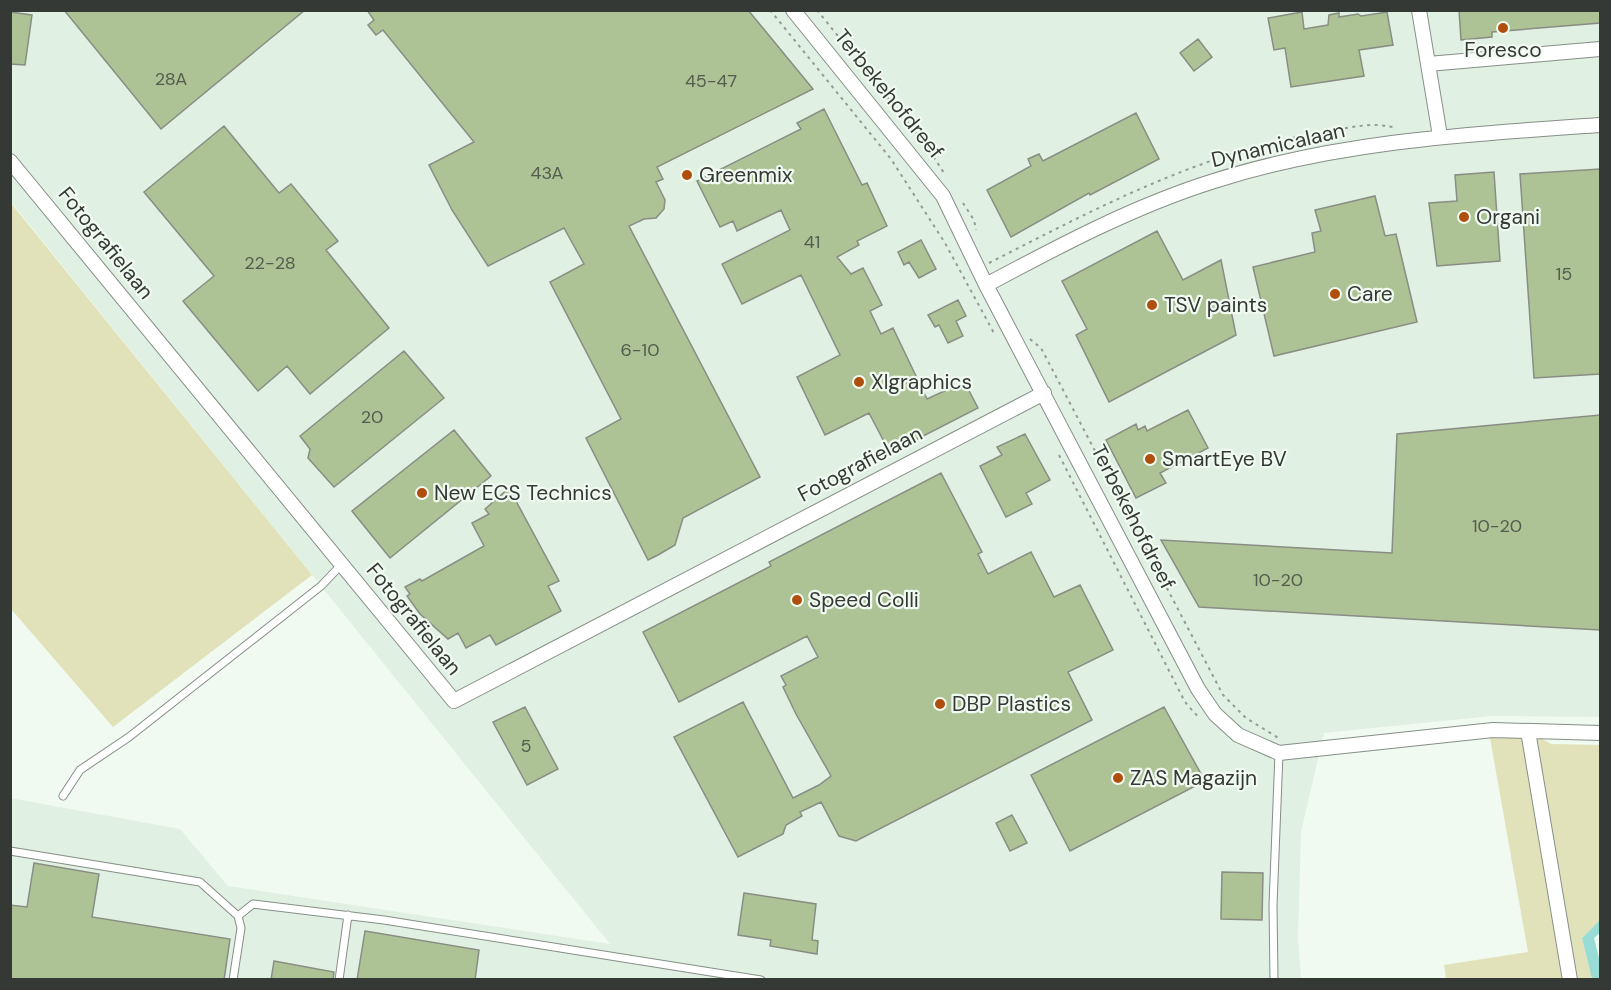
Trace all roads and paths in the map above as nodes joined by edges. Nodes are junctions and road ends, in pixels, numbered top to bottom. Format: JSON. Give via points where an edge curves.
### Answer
{"nodes":[{"id":1,"x":770,"y":10,"type":"edge"},
{"id":2,"x":794,"y":10,"type":"edge"},
{"id":3,"x":1419,"y":10,"type":"edge"},
{"id":4,"x":1600,"y":49,"type":"edge"},
{"id":5,"x":1428,"y":64,"type":"junction"},
{"id":6,"x":1600,"y":125,"type":"edge"},
{"id":7,"x":1440,"y":136,"type":"junction"},
{"id":8,"x":10,"y":160,"type":"edge"},
{"id":9,"x":986,"y":285,"type":"junction"},
{"id":10,"x":975,"y":297,"type":"dead end"},
{"id":11,"x":1024,"y":334,"type":"dead end"},
{"id":12,"x":1044,"y":393,"type":"junction"},
{"id":13,"x":342,"y":564,"type":"junction"},
{"id":14,"x":1528,"y":731,"type":"junction"},
{"id":15,"x":1600,"y":734,"type":"edge"},
{"id":16,"x":1281,"y":736,"type":"dead end"},
{"id":17,"x":1279,"y":753,"type":"junction"},
{"id":18,"x":63,"y":796,"type":"dead end"},
{"id":19,"x":10,"y":851,"type":"edge"},
{"id":20,"x":348,"y":915,"type":"junction"},
{"id":21,"x":238,"y":916,"type":"junction"},
{"id":22,"x":233,"y":980,"type":"edge"},
{"id":23,"x":339,"y":980,"type":"edge"},
{"id":24,"x":761,"y":980,"type":"edge"},
{"id":25,"x":1274,"y":980,"type":"edge"},
{"id":26,"x":1570,"y":980,"type":"edge"}],
"edges":[{"from":1,"to":10,"type":"path","via":[[891,159],[927,212]]},
{"from":2,"to":9,"type":"street","name":"Terbekehofdreef","via":[[943,196]]},
{"from":3,"to":5,"type":"street"},
{"from":4,"to":5,"type":"street"},
{"from":5,"to":7,"type":"street"},
{"from":6,"to":7,"type":"street","name":"Dynamicalaan"},
{"from":7,"to":9,"type":"street","name":"Dynamicalaan","via":[[1274,164],[1212,181],[1092,229]]},
{"from":8,"to":13,"type":"street","name":"Fotografielaan"},
{"from":9,"to":12,"type":"street","name":"Terbekehofdreef"},
{"from":11,"to":16,"type":"path","via":[[1041,348],[1223,695],[1256,726]]},
{"from":12,"to":13,"type":"street","name":"Fotografielaan","via":[[454,701]]},
{"from":12,"to":17,"type":"street","name":"Terbekehofdreef","via":[[1198,689],[1215,714],[1238,735]]},
{"from":13,"to":18,"type":"lane","via":[[321,586],[166,708],[80,770]]},
{"from":14,"to":15,"type":"street","name":"Terbekehofdreef"},
{"from":14,"to":17,"type":"street","name":"Terbekehofdreef","via":[[1493,730]]},
{"from":14,"to":26,"type":"street"},
{"from":17,"to":25,"type":"lane"},
{"from":19,"to":21,"type":"lane","via":[[200,882]]},
{"from":20,"to":21,"type":"lane","via":[[253,904]]},
{"from":20,"to":23,"type":"lane"},
{"from":20,"to":24,"type":"lane"},
{"from":21,"to":22,"type":"lane","via":[[241,928]]}]}
